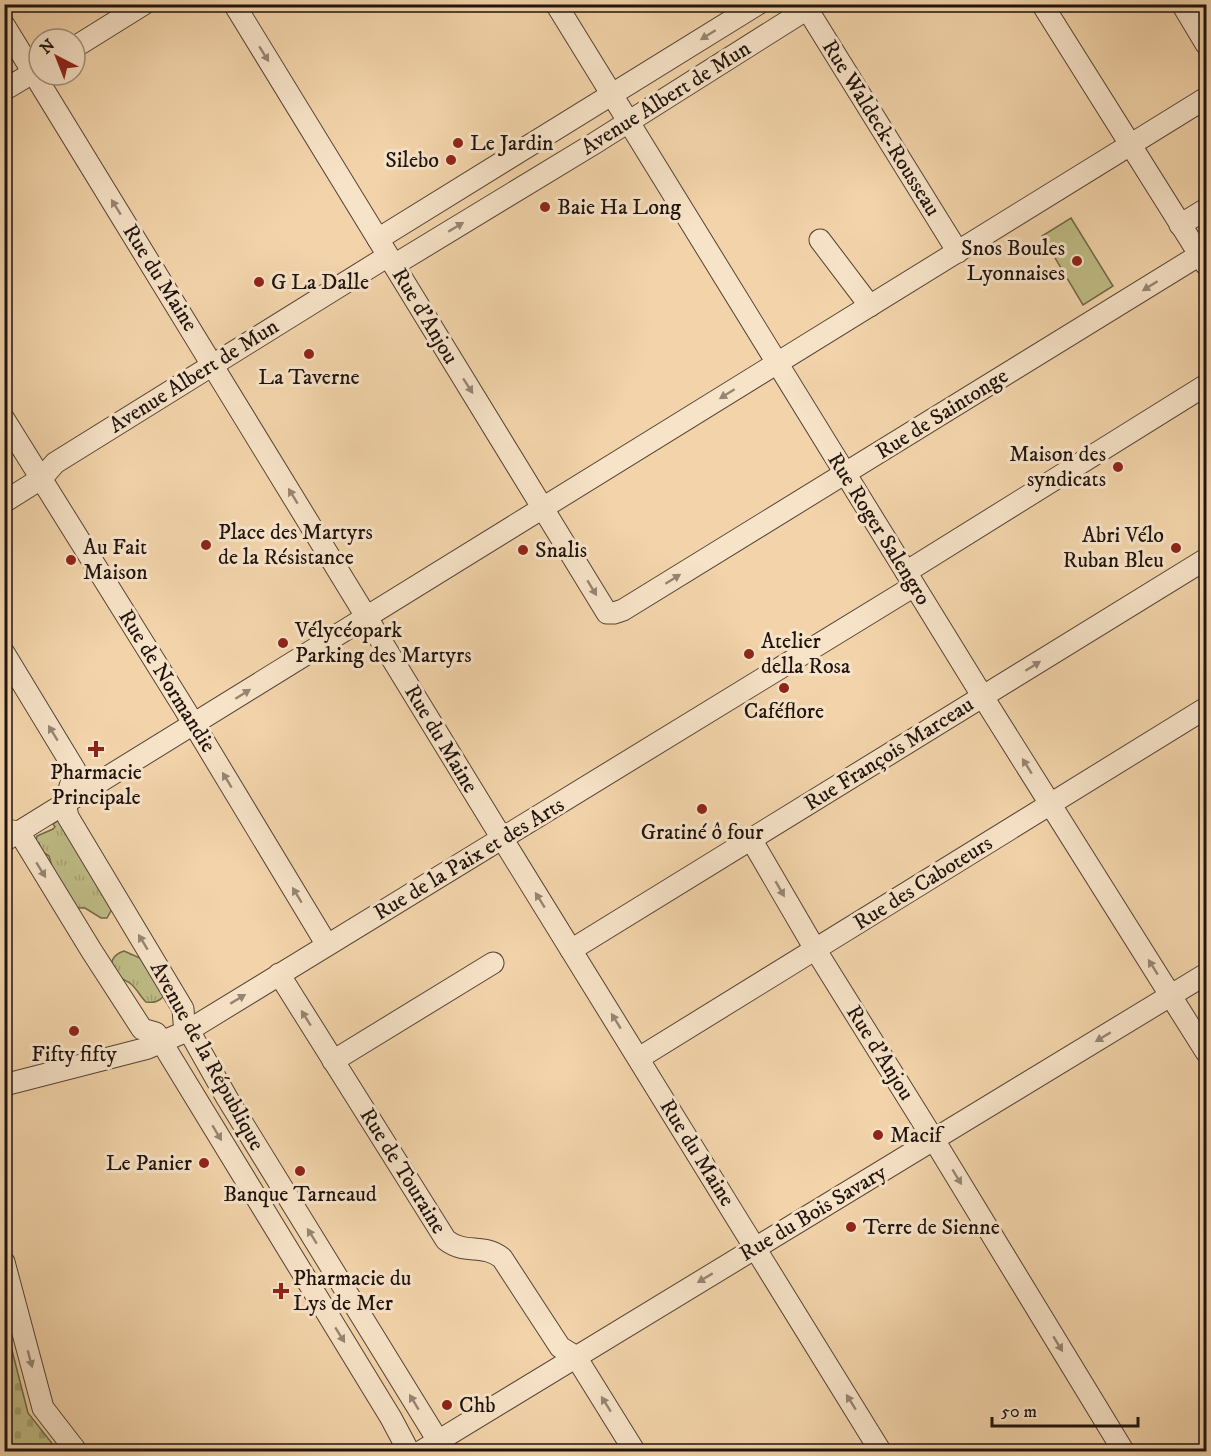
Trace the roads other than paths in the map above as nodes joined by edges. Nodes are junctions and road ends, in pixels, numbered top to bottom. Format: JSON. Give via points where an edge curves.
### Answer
{"nodes":[{"id":1,"x":144,"y":4,"type":"edge"},
{"id":2,"x":234,"y":4,"type":"edge"},
{"id":3,"x":556,"y":4,"type":"edge"},
{"id":4,"x":758,"y":4,"type":"edge"},
{"id":5,"x":1042,"y":4,"type":"edge"},
{"id":6,"x":1182,"y":4,"type":"edge"},
{"id":7,"x":809,"y":6,"type":"edge"},
{"id":8,"x":4,"y":25,"type":"edge"},
{"id":9,"x":87,"y":40,"type":"edge"},
{"id":10,"x":1206,"y":44,"type":"edge"},
{"id":11,"x":27,"y":58,"type":"edge"},
{"id":12,"x":27,"y":76,"type":"edge"},
{"id":13,"x":46,"y":87,"type":"edge"},
{"id":14,"x":4,"y":90,"type":"edge"},
{"id":15,"x":611,"y":95,"type":"junction"},
{"id":16,"x":1206,"y":98,"type":"edge"},
{"id":17,"x":628,"y":121,"type":"junction"},
{"id":18,"x":1129,"y":145,"type":"junction"},
{"id":19,"x":1206,"y":209,"type":"edge"},
{"id":20,"x":1180,"y":225,"type":"junction"},
{"id":21,"x":820,"y":240,"type":"dead end"},
{"id":22,"x":958,"y":252,"type":"junction"},
{"id":23,"x":386,"y":253,"type":"junction"},
{"id":24,"x":1205,"y":259,"type":"edge"},
{"id":25,"x":870,"y":306,"type":"junction"},
{"id":26,"x":213,"y":364,"type":"junction"},
{"id":27,"x":777,"y":364,"type":"junction"},
{"id":28,"x":1206,"y":385,"type":"edge"},
{"id":29,"x":4,"y":419,"type":"edge"},
{"id":30,"x":845,"y":473,"type":"junction"},
{"id":31,"x":42,"y":478,"type":"junction"},
{"id":32,"x":4,"y":502,"type":"edge"},
{"id":33,"x":550,"y":504,"type":"junction"},
{"id":34,"x":1206,"y":560,"type":"edge"},
{"id":35,"x":910,"y":579,"type":"junction"},
{"id":36,"x":623,"y":610,"type":"joint"},
{"id":37,"x":367,"y":618,"type":"junction"},
{"id":38,"x":7,"y":664,"type":"edge"},
{"id":39,"x":983,"y":697,"type":"junction"},
{"id":40,"x":1206,"y":708,"type":"edge"},
{"id":41,"x":194,"y":724,"type":"junction"},
{"id":42,"x":65,"y":804,"type":"junction"},
{"id":43,"x":1050,"y":804,"type":"junction"},
{"id":44,"x":9,"y":834,"type":"edge"},
{"id":45,"x":755,"y":837,"type":"junction"},
{"id":46,"x":502,"y":839,"type":"junction"},
{"id":47,"x":327,"y":945,"type":"junction"},
{"id":48,"x":821,"y":946,"type":"junction"},
{"id":49,"x":571,"y":950,"type":"junction"},
{"id":50,"x":493,"y":963,"type":"dead end"},
{"id":51,"x":279,"y":974,"type":"junction"},
{"id":52,"x":1206,"y":974,"type":"edge"},
{"id":53,"x":1171,"y":996,"type":"junction"},
{"id":54,"x":189,"y":1030,"type":"junction"},
{"id":55,"x":162,"y":1043,"type":"junction"},
{"id":56,"x":1206,"y":1052,"type":"edge"},
{"id":57,"x":639,"y":1058,"type":"junction"},
{"id":58,"x":333,"y":1061,"type":"junction"},
{"id":59,"x":4,"y":1085,"type":"edge"},
{"id":60,"x":934,"y":1140,"type":"junction"},
{"id":61,"x":755,"y":1248,"type":"junction"},
{"id":62,"x":4,"y":1262,"type":"edge"},
{"id":63,"x":576,"y":1357,"type":"junction"},
{"id":64,"x":441,"y":1446,"type":"edge"},
{"id":65,"x":77,"y":1452,"type":"edge"},
{"id":66,"x":409,"y":1452,"type":"edge"},
{"id":67,"x":420,"y":1452,"type":"edge"},
{"id":68,"x":635,"y":1452,"type":"edge"},
{"id":69,"x":881,"y":1452,"type":"edge"},
{"id":70,"x":1124,"y":1452,"type":"edge"}],
"edges":[{"from":1,"to":9,"type":"street"},
{"from":2,"to":23,"type":"street","name":"Rue d'Anjou","one_way":true},
{"from":3,"to":15,"type":"street","name":"Rue Roger Salengro"},
{"from":4,"to":15,"type":"street","name":"Avenue Albert de Mun","one_way":true},
{"from":5,"to":18,"type":"street"},
{"from":6,"to":10,"type":"street"},
{"from":7,"to":17,"type":"street","name":"Avenue Albert de Mun"},
{"from":7,"to":22,"type":"street","name":"Rue Waldeck-Rousseau"},
{"from":8,"to":11,"type":"street","name":"Rue du Maine"},
{"from":12,"to":14,"type":"street"},
{"from":26,"to":13,"type":"street","name":"Rue du Maine","one_way":true},
{"from":15,"to":17,"type":"street","name":"Rue Roger Salengro"},
{"from":15,"to":23,"type":"street","name":"Avenue Albert de Mun"},
{"from":16,"to":18,"type":"street"},
{"from":23,"to":17,"type":"street","name":"Avenue Albert de Mun","one_way":true},
{"from":17,"to":27,"type":"street","name":"Rue Roger Salengro"},
{"from":18,"to":20,"type":"street"},
{"from":18,"to":22,"type":"street"},
{"from":19,"to":20,"type":"street"},
{"from":20,"to":24,"type":"street"},
{"from":21,"to":25,"type":"street"},
{"from":22,"to":25,"type":"street"},
{"from":23,"to":26,"type":"street","name":"Avenue Albert de Mun"},
{"from":23,"to":33,"type":"street","name":"Rue d'Anjou","one_way":true},
{"from":24,"to":30,"type":"street","name":"Rue de Saintonge","one_way":true},
{"from":25,"to":27,"type":"street"},
{"from":26,"to":31,"type":"street","name":"Avenue Albert de Mun","via":[[55,463]]},
{"from":37,"to":26,"type":"street","name":"Rue du Maine","one_way":true},
{"from":27,"to":30,"type":"street","name":"Rue Roger Salengro"},
{"from":27,"to":33,"type":"street","one_way":true},
{"from":28,"to":35,"type":"street","name":"Rue de la Paix et des Arts"},
{"from":29,"to":31,"type":"street","name":"Rue de Normandie"},
{"from":30,"to":35,"type":"street","name":"Rue Roger Salengro"},
{"from":36,"to":30,"type":"street","name":"Rue de Saintonge","one_way":true},
{"from":31,"to":32,"type":"street","name":"Avenue Albert de Mun"},
{"from":31,"to":41,"type":"street","name":"Rue de Normandie"},
{"from":33,"to":36,"type":"street","name":"Rue d'Anjou","one_way":true,"via":[[607,613]]},
{"from":33,"to":37,"type":"street"},
{"from":39,"to":34,"type":"street","name":"Rue François Marceau","one_way":true},
{"from":35,"to":39,"type":"street","name":"Rue Roger Salengro"},
{"from":35,"to":46,"type":"street","name":"Rue de la Paix et des Arts"},
{"from":41,"to":37,"type":"street","one_way":true},
{"from":37,"to":46,"type":"street","name":"Rue du Maine"},
{"from":42,"to":38,"type":"street","one_way":true,"via":[[75,770]]},
{"from":43,"to":39,"type":"street","name":"Rue Roger Salengro","one_way":true},
{"from":39,"to":45,"type":"street","name":"Rue François Marceau"},
{"from":40,"to":43,"type":"street","name":"Rue des Caboteurs"},
{"from":41,"to":42,"type":"street"},
{"from":47,"to":41,"type":"street","name":"Rue de Normandie","one_way":true},
{"from":42,"to":44,"type":"street"},
{"from":54,"to":42,"type":"street","name":"Avenue de la République","one_way":true,"via":[[183,1009],[68,817]]},
{"from":43,"to":48,"type":"street","name":"Rue des Caboteurs"},
{"from":53,"to":43,"type":"street","name":"Rue Roger Salengro","one_way":true},
{"from":44,"to":55,"type":"street","name":"Avenue de la République","one_way":true,"via":[[142,1029],[156,1033]]},
{"from":45,"to":48,"type":"street","name":"Rue d'Anjou","one_way":true,"via":[[755,846]]},
{"from":45,"to":49,"type":"street","name":"Rue François Marceau"},
{"from":46,"to":47,"type":"street","name":"Rue de la Paix et des Arts"},
{"from":49,"to":46,"type":"street","name":"Rue du Maine","one_way":true},
{"from":47,"to":51,"type":"street","name":"Rue de la Paix et des Arts"},
{"from":48,"to":57,"type":"street","name":"Rue des Caboteurs"},
{"from":48,"to":60,"type":"street","name":"Rue d'Anjou"},
{"from":57,"to":49,"type":"street","name":"Rue du Maine","one_way":true},
{"from":50,"to":58,"type":"street"},
{"from":54,"to":51,"type":"street","name":"Rue de la Paix et des Arts","one_way":true},
{"from":58,"to":51,"type":"street","name":"Rue de Touraine","one_way":true},
{"from":52,"to":53,"type":"street","name":"Rue du Bois Savary"},
{"from":53,"to":56,"type":"street","name":"Rue Roger Salengro"},
{"from":53,"to":60,"type":"street","name":"Rue du Bois Savary","one_way":true},
{"from":54,"to":55,"type":"street","name":"Rue de la Paix et des Arts"},
{"from":64,"to":54,"type":"street","name":"Avenue de la République","one_way":true},
{"from":55,"to":59,"type":"street","name":"Rue de la Paix et des Arts"},
{"from":55,"to":66,"type":"street","name":"Avenue de la République","one_way":true},
{"from":57,"to":61,"type":"street","name":"Rue du Maine"},
{"from":58,"to":63,"type":"street","name":"Rue de Touraine","via":[[446,1240],[465,1249],[493,1251],[502,1258],[560,1347]]},
{"from":60,"to":61,"type":"street","name":"Rue du Bois Savary"},
{"from":60,"to":70,"type":"street","name":"Rue d'Anjou","one_way":true},
{"from":61,"to":63,"type":"street","name":"Rue du Bois Savary","one_way":true},
{"from":69,"to":61,"type":"street","name":"Rue du Maine","one_way":true},
{"from":62,"to":65,"type":"street","one_way":true,"via":[[43,1408]]},
{"from":63,"to":64,"type":"street","name":"Rue du Bois Savary"},
{"from":68,"to":63,"type":"street","name":"Rue de Touraine","one_way":true},
{"from":64,"to":67,"type":"street","name":"Rue du Bois Savary"}]}
